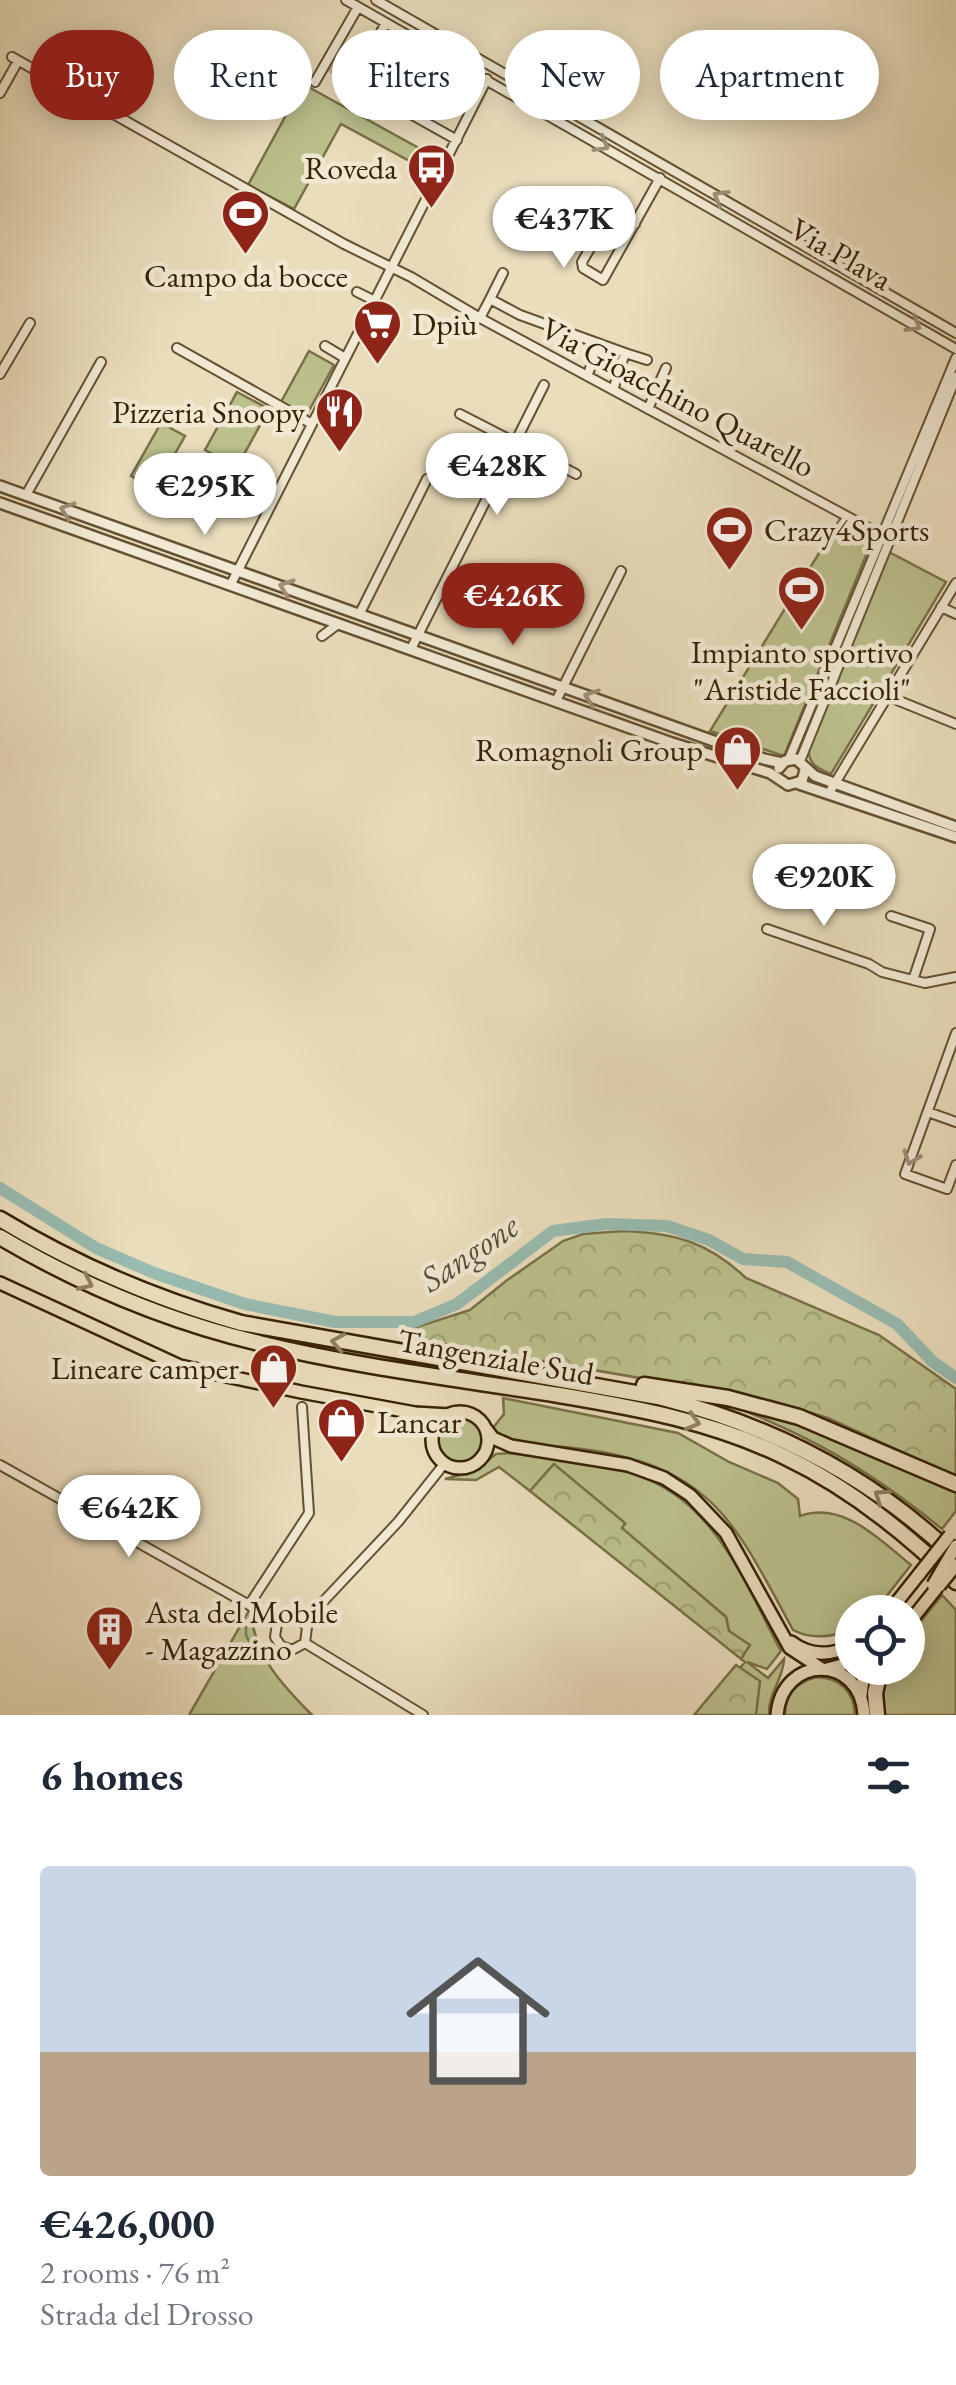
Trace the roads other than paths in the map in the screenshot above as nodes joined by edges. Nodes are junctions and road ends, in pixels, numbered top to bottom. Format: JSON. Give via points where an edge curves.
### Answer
{"nodes":[{"id":1,"x":346,"y":0,"type":"edge"},
{"id":2,"x":376,"y":0,"type":"edge"},
{"id":3,"x":358,"y":6,"type":"junction"},
{"id":4,"x":386,"y":22,"type":"junction"},
{"id":5,"x":400,"y":30,"type":"edge"},
{"id":6,"x":428,"y":30,"type":"edge"},
{"id":7,"x":485,"y":62,"type":"edge"},
{"id":8,"x":492,"y":66,"type":"junction"},
{"id":9,"x":487,"y":80,"type":"junction"},
{"id":10,"x":315,"y":82,"type":"dead end"},
{"id":11,"x":0,"y":93,"type":"edge"},
{"id":12,"x":456,"y":140,"type":"junction"},
{"id":13,"x":660,"y":178,"type":"junction"},
{"id":14,"x":748,"y":213,"type":"junction"},
{"id":15,"x":760,"y":220,"type":"junction"},
{"id":16,"x":634,"y":224,"type":"junction"},
{"id":17,"x":742,"y":226,"type":"junction"},
{"id":18,"x":754,"y":232,"type":"junction"},
{"id":19,"x":392,"y":268,"type":"junction"},
{"id":20,"x":503,"y":273,"type":"dead end"},
{"id":21,"x":357,"y":292,"type":"dead end"},
{"id":22,"x":490,"y":299,"type":"junction"},
{"id":23,"x":375,"y":301,"type":"junction"},
{"id":24,"x":480,"y":318,"type":"junction"},
{"id":25,"x":530,"y":318,"type":"junction"},
{"id":26,"x":30,"y":322,"type":"dead end"},
{"id":27,"x":956,"y":332,"type":"edge"},
{"id":28,"x":520,"y":339,"type":"junction"},
{"id":29,"x":600,"y":344,"type":"junction"},
{"id":30,"x":325,"y":346,"type":"dead end"},
{"id":31,"x":178,"y":348,"type":"dead end"},
{"id":32,"x":956,"y":349,"type":"edge"},
{"id":33,"x":625,"y":353,"type":"junction"},
{"id":34,"x":346,"y":358,"type":"junction"},
{"id":35,"x":956,"y":358,"type":"edge"},
{"id":36,"x":647,"y":360,"type":"dead end"},
{"id":37,"x":100,"y":362,"type":"dead end"},
{"id":38,"x":666,"y":368,"type":"dead end"},
{"id":39,"x":0,"y":374,"type":"edge"},
{"id":40,"x":587,"y":376,"type":"junction"},
{"id":41,"x":956,"y":377,"type":"edge"},
{"id":42,"x":544,"y":385,"type":"dead end"},
{"id":43,"x":613,"y":390,"type":"junction"},
{"id":44,"x":648,"y":409,"type":"junction"},
{"id":45,"x":460,"y":414,"type":"dead end"},
{"id":46,"x":312,"y":424,"type":"junction"},
{"id":47,"x":515,"y":444,"type":"junction"},
{"id":48,"x":576,"y":474,"type":"dead end"},
{"id":49,"x":427,"y":479,"type":"dead end"},
{"id":50,"x":0,"y":486,"type":"edge"},
{"id":51,"x":26,"y":495,"type":"junction"},
{"id":52,"x":0,"y":502,"type":"edge"},
{"id":53,"x":135,"y":534,"type":"junction"},
{"id":54,"x":886,"y":537,"type":"junction"},
{"id":55,"x":130,"y":548,"type":"junction"},
{"id":56,"x":193,"y":554,"type":"junction"},
{"id":57,"x":187,"y":568,"type":"junction"},
{"id":58,"x":238,"y":570,"type":"junction"},
{"id":59,"x":622,"y":570,"type":"dead end"},
{"id":60,"x":956,"y":583,"type":"edge"},
{"id":61,"x":232,"y":584,"type":"junction"},
{"id":62,"x":941,"y":607,"type":"junction"},
{"id":63,"x":360,"y":613,"type":"junction"},
{"id":64,"x":956,"y":614,"type":"edge"},
{"id":65,"x":318,"y":615,"type":"junction"},
{"id":66,"x":338,"y":623,"type":"junction"},
{"id":67,"x":416,"y":634,"type":"junction"},
{"id":68,"x":411,"y":649,"type":"junction"},
{"id":69,"x":562,"y":686,"type":"junction"},
{"id":70,"x":887,"y":696,"type":"junction"},
{"id":71,"x":556,"y":701,"type":"junction"},
{"id":72,"x":623,"y":708,"type":"junction"},
{"id":73,"x":617,"y":723,"type":"junction"},
{"id":74,"x":956,"y":724,"type":"edge"},
{"id":75,"x":794,"y":763,"type":"junction"},
{"id":76,"x":780,"y":776,"type":"junction"},
{"id":77,"x":798,"y":784,"type":"junction"},
{"id":78,"x":832,"y":789,"type":"junction"},
{"id":79,"x":956,"y":827,"type":"edge"},
{"id":80,"x":956,"y":837,"type":"edge"},
{"id":81,"x":891,"y":916,"type":"dead end"},
{"id":82,"x":767,"y":929,"type":"dead end"},
{"id":83,"x":956,"y":977,"type":"edge"},
{"id":84,"x":913,"y":980,"type":"junction"},
{"id":85,"x":956,"y":1034,"type":"edge"},
{"id":86,"x":952,"y":1054,"type":"edge"},
{"id":87,"x":928,"y":1112,"type":"junction"},
{"id":88,"x":956,"y":1122,"type":"edge"},
{"id":89,"x":956,"y":1165,"type":"edge"},
{"id":90,"x":0,"y":1219,"type":"edge"},
{"id":91,"x":0,"y":1237,"type":"edge"},
{"id":92,"x":0,"y":1283,"type":"edge"},
{"id":93,"x":532,"y":1375,"type":"junction"},
{"id":94,"x":302,"y":1406,"type":"dead end"},
{"id":95,"x":415,"y":1413,"type":"junction"},
{"id":96,"x":448,"y":1414,"type":"junction"},
{"id":97,"x":487,"y":1430,"type":"junction"},
{"id":98,"x":432,"y":1440,"type":"junction"},
{"id":99,"x":511,"y":1446,"type":"junction"},
{"id":100,"x":484,"y":1456,"type":"junction"},
{"id":101,"x":445,"y":1464,"type":"junction"},
{"id":102,"x":0,"y":1465,"type":"edge"},
{"id":103,"x":956,"y":1484,"type":"edge"},
{"id":104,"x":954,"y":1536,"type":"edge"},
{"id":105,"x":956,"y":1561,"type":"edge"},
{"id":106,"x":956,"y":1582,"type":"edge"},
{"id":107,"x":935,"y":1587,"type":"junction"},
{"id":108,"x":902,"y":1595,"type":"edge"},
{"id":109,"x":925,"y":1603,"type":"edge"},
{"id":110,"x":249,"y":1606,"type":"junction"},
{"id":111,"x":767,"y":1608,"type":"junction"},
{"id":112,"x":304,"y":1622,"type":"junction"},
{"id":113,"x":276,"y":1624,"type":"junction"},
{"id":114,"x":781,"y":1631,"type":"junction"},
{"id":115,"x":305,"y":1643,"type":"junction"},
{"id":116,"x":835,"y":1652,"type":"edge"},
{"id":117,"x":835,"y":1667,"type":"edge"},
{"id":118,"x":824,"y":1669,"type":"junction"},
{"id":119,"x":862,"y":1685,"type":"edge"},
{"id":120,"x":876,"y":1685,"type":"edge"},
{"id":121,"x":786,"y":1686,"type":"junction"},
{"id":122,"x":861,"y":1695,"type":"junction"},
{"id":123,"x":423,"y":1715,"type":"edge"},
{"id":124,"x":777,"y":1715,"type":"edge"},
{"id":125,"x":864,"y":1715,"type":"edge"},
{"id":126,"x":877,"y":1715,"type":"edge"}],
"edges":[{"from":1,"to":3,"type":"street","name":"Via Plava"},
{"from":2,"to":6,"type":"street","name":"Via Plava"},
{"from":3,"to":4,"type":"street","name":"Via Plava"},
{"from":3,"to":10,"type":"street"},
{"from":4,"to":5,"type":"street","name":"Via Plava"},
{"from":4,"to":12,"type":"street","via":[[351,81]]},
{"from":7,"to":8,"type":"street","name":"Via Plava"},
{"from":8,"to":9,"type":"street"},
{"from":14,"to":8,"type":"street","name":"Via Plava","one_way":true},
{"from":9,"to":12,"type":"street"},
{"from":9,"to":13,"type":"street","name":"Via Plava","one_way":true},
{"from":11,"to":19,"type":"street","name":"Via Gioacchino Quarello","via":[[15,59]]},
{"from":12,"to":19,"type":"street"},
{"from":13,"to":16,"type":"street"},
{"from":13,"to":17,"type":"street","name":"Via Plava"},
{"from":14,"to":15,"type":"street","name":"Via Plava"},
{"from":14,"to":17,"type":"street","name":"Via Plava"},
{"from":15,"to":18,"type":"street","name":"Via Plava"},
{"from":15,"to":27,"type":"street","name":"Via Plava"},
{"from":16,"to":16,"type":"street","via":[[612,211],[584,268],[603,280]]},
{"from":17,"to":18,"type":"street","name":"Via Plava"},
{"from":18,"to":32,"type":"street","name":"Via Plava","one_way":true},
{"from":19,"to":23,"type":"street"},
{"from":19,"to":24,"type":"street","name":"Via Gioacchino Quarello"},
{"from":20,"to":22,"type":"street"},
{"from":21,"to":23,"type":"street"},
{"from":22,"to":24,"type":"street"},
{"from":22,"to":25,"type":"street"},
{"from":23,"to":34,"type":"street"},
{"from":24,"to":28,"type":"street","name":"Via Gioacchino Quarello"},
{"from":25,"to":28,"type":"street"},
{"from":25,"to":29,"type":"street"},
{"from":26,"to":39,"type":"street"},
{"from":28,"to":40,"type":"street","name":"Via Gioacchino Quarello"},
{"from":29,"to":33,"type":"street"},
{"from":29,"to":40,"type":"street"},
{"from":30,"to":34,"type":"street"},
{"from":31,"to":46,"type":"street"},
{"from":33,"to":36,"type":"street"},
{"from":33,"to":43,"type":"street"},
{"from":34,"to":46,"type":"street"},
{"from":35,"to":54,"type":"street"},
{"from":37,"to":51,"type":"street"},
{"from":38,"to":44,"type":"street"},
{"from":40,"to":43,"type":"street","name":"Via Gioacchino Quarello"},
{"from":41,"to":54,"type":"street"},
{"from":42,"to":47,"type":"street"},
{"from":43,"to":44,"type":"street","name":"Via Gioacchino Quarello"},
{"from":44,"to":54,"type":"street","name":"Via Gioacchino Quarello"},
{"from":45,"to":47,"type":"street"},
{"from":46,"to":58,"type":"street"},
{"from":47,"to":48,"type":"street"},
{"from":47,"to":67,"type":"street"},
{"from":49,"to":63,"type":"street"},
{"from":50,"to":51,"type":"street"},
{"from":53,"to":51,"type":"street","one_way":true},
{"from":52,"to":55,"type":"street"},
{"from":53,"to":55,"type":"street"},
{"from":53,"to":56,"type":"street"},
{"from":54,"to":75,"type":"street"},
{"from":55,"to":57,"type":"street"},
{"from":56,"to":57,"type":"street"},
{"from":56,"to":58,"type":"street"},
{"from":57,"to":61,"type":"street"},
{"from":58,"to":61,"type":"street"},
{"from":63,"to":58,"type":"street","one_way":true},
{"from":59,"to":69,"type":"street"},
{"from":60,"to":62,"type":"street"},
{"from":61,"to":65,"type":"street"},
{"from":62,"to":64,"type":"street"},
{"from":62,"to":70,"type":"street"},
{"from":63,"to":67,"type":"street"},
{"from":65,"to":66,"type":"street"},
{"from":65,"to":66,"type":"street","via":[[322,636]]},
{"from":66,"to":68,"type":"street"},
{"from":67,"to":68,"type":"street"},
{"from":67,"to":69,"type":"street"},
{"from":68,"to":71,"type":"street"},
{"from":69,"to":71,"type":"street"},
{"from":72,"to":69,"type":"street","one_way":true},
{"from":70,"to":74,"type":"street"},
{"from":70,"to":78,"type":"street"},
{"from":71,"to":73,"type":"street"},
{"from":72,"to":73,"type":"street"},
{"from":72,"to":75,"type":"street"},
{"from":73,"to":76,"type":"street"},
{"from":75,"to":76,"type":"street"},
{"from":75,"to":77,"type":"street"},
{"from":75,"to":78,"type":"street"},
{"from":76,"to":77,"type":"street"},
{"from":77,"to":78,"type":"street"},
{"from":78,"to":79,"type":"street"},
{"from":78,"to":80,"type":"street"},
{"from":81,"to":84,"type":"street","via":[[930,928]]},
{"from":82,"to":84,"type":"street"},
{"from":83,"to":84,"type":"street"},
{"from":85,"to":86,"type":"street"},
{"from":86,"to":87,"type":"street"},
{"from":87,"to":88,"type":"street"},
{"from":87,"to":89,"type":"street","one_way":true,"via":[[905,1174],[947,1189]]},
{"from":93,"to":90,"type":"highway","name":"Tangenziale Sud","one_way":true,"via":[[224,1318],[110,1277]]},
{"from":91,"to":106,"type":"highway","name":"Tangenziale Sud","one_way":true,"via":[[105,1292],[233,1337],[642,1410],[735,1435],[842,1488]]},
{"from":92,"to":95,"type":"main road","via":[[172,1364]]},
{"from":93,"to":103,"type":"highway","via":[[597,1378],[760,1405],[832,1428]]},
{"from":105,"to":93,"type":"highway","name":"Tangenziale Sud","one_way":true,"via":[[866,1485],[768,1432],[658,1396]]},
{"from":94,"to":110,"type":"street","via":[[309,1513]]},
{"from":95,"to":96,"type":"main road"},
{"from":95,"to":98,"type":"main road"},
{"from":96,"to":97,"type":"main road","via":[[474,1415]]},
{"from":96,"to":98,"type":"main road"},
{"from":97,"to":99,"type":"main road"},
{"from":97,"to":100,"type":"main road"},
{"from":98,"to":101,"type":"main road"},
{"from":99,"to":100,"type":"main road"},
{"from":99,"to":111,"type":"main road","via":[[628,1465],[678,1486],[726,1533]]},
{"from":100,"to":101,"type":"main road","via":[[462,1468]]},
{"from":101,"to":112,"type":"street"},
{"from":102,"to":110,"type":"street"},
{"from":104,"to":107,"type":"main road","bridge":true},
{"from":104,"to":108,"type":"main road","bridge":true},
{"from":105,"to":107,"type":"main road","bridge":true},
{"from":107,"to":109,"type":"main road"},
{"from":110,"to":113,"type":"street"},
{"from":111,"to":114,"type":"main road"},
{"from":111,"to":121,"type":"main road","via":[[789,1656]]},
{"from":112,"to":113,"type":"street","via":[[290,1616]]},
{"from":112,"to":115,"type":"street"},
{"from":113,"to":115,"type":"street","via":[[281,1646],[292,1650]]},
{"from":114,"to":116,"type":"main road","via":[[813,1652]]},
{"from":114,"to":118,"type":"main road","via":[[798,1656]]},
{"from":115,"to":123,"type":"street"},
{"from":117,"to":118,"type":"main road"},
{"from":118,"to":121,"type":"main road","via":[[807,1671]]},
{"from":118,"to":122,"type":"main road","via":[[849,1679]]},
{"from":119,"to":122,"type":"main road"},
{"from":120,"to":126,"type":"highway"},
{"from":121,"to":124,"type":"main road"},
{"from":122,"to":125,"type":"main road"}]}
